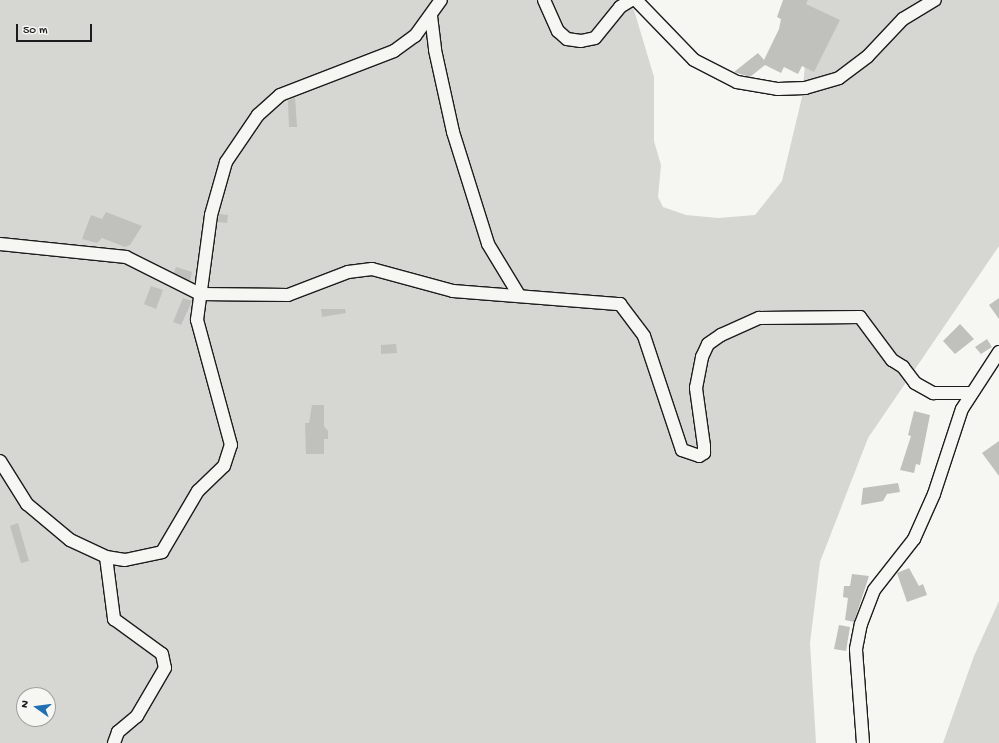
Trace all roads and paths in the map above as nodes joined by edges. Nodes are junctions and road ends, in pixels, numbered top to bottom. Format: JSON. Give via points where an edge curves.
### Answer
{"nodes":[{"id":1,"x":441,"y":0,"type":"edge"},
{"id":2,"x":544,"y":0,"type":"edge"},
{"id":3,"x":631,"y":0,"type":"edge"},
{"id":4,"x":636,"y":0,"type":"edge"},
{"id":5,"x":935,"y":0,"type":"edge"},
{"id":6,"x":431,"y":16,"type":"junction"},
{"id":7,"x":0,"y":244,"type":"edge"},
{"id":8,"x":200,"y":294,"type":"junction"},
{"id":9,"x":519,"y":295,"type":"junction"},
{"id":10,"x":999,"y":352,"type":"edge"},
{"id":11,"x":969,"y":393,"type":"junction"},
{"id":12,"x":0,"y":461,"type":"edge"},
{"id":13,"x":106,"y":557,"type":"junction"},
{"id":14,"x":114,"y":743,"type":"edge"},
{"id":15,"x":863,"y":743,"type":"edge"}],
"edges":[{"from":1,"to":6,"type":"street"},
{"from":2,"to":3,"type":"street","via":[[558,31],[567,39],[581,41],[595,38],[620,7]]},
{"from":4,"to":5,"type":"street","via":[[694,60],[737,82],[778,89],[805,88],[839,78],[868,56],[903,19]]},
{"from":6,"to":8,"type":"street","via":[[415,36],[394,51],[280,95],[258,115],[226,162],[211,215]]},
{"from":6,"to":9,"type":"street","via":[[435,50],[453,132],[488,244]]},
{"from":7,"to":8,"type":"street","via":[[126,257]]},
{"from":8,"to":9,"type":"street","via":[[288,295],[348,272],[372,269],[453,291]]},
{"from":8,"to":13,"type":"street","via":[[197,320],[231,444],[224,466],[198,491],[162,552],[125,560]]},
{"from":9,"to":11,"type":"street","via":[[620,304],[644,336],[675,436],[689,454],[704,453],[696,388],[708,344],[743,322],[759,318],[860,317],[892,360],[903,367],[915,383],[933,393]]},
{"from":10,"to":11,"type":"street"},
{"from":11,"to":15,"type":"street","via":[[934,494],[914,539],[874,590],[857,637]]},
{"from":12,"to":13,"type":"street","via":[[27,504],[70,540]]},
{"from":13,"to":14,"type":"street","via":[[114,619],[162,654],[165,668],[137,716],[118,732]]}]}
